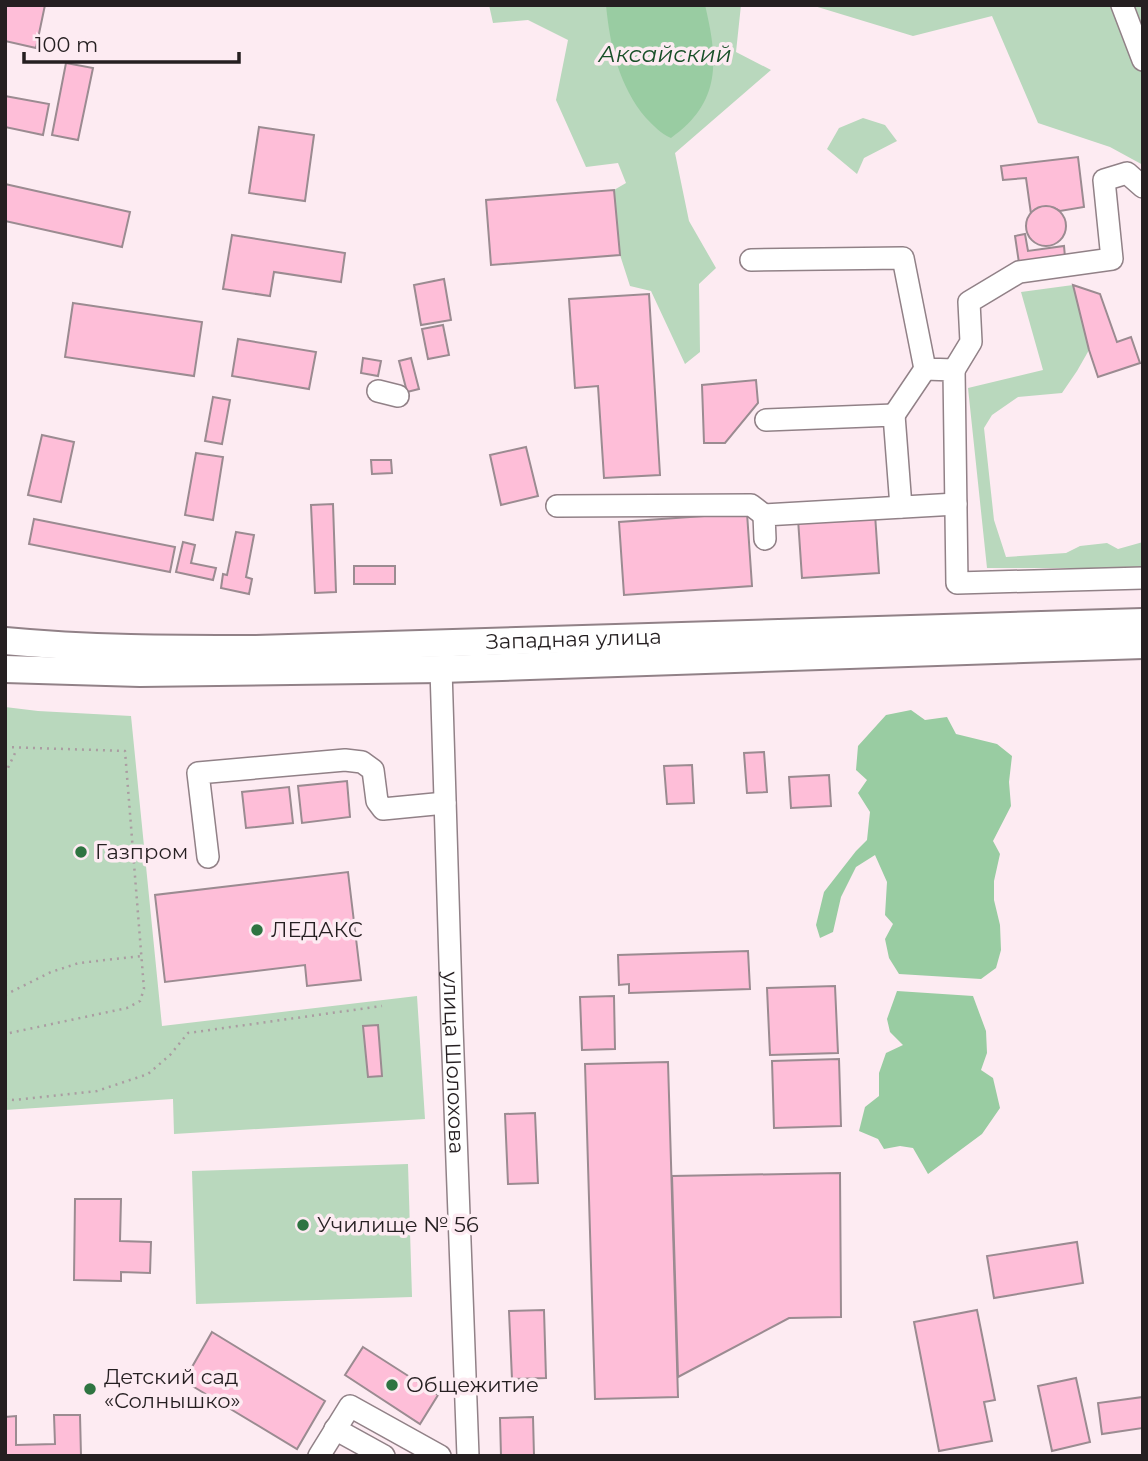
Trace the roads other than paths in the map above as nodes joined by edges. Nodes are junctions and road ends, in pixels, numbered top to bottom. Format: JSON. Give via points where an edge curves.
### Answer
{"nodes":[{"id":1,"x":1122,"y":5,"type":"edge"},
{"id":2,"x":1143,"y":60,"type":"edge"},
{"id":3,"x":1143,"y":187,"type":"edge"},
{"id":4,"x":751,"y":260,"type":"dead end"},
{"id":5,"x":925,"y":369,"type":"junction"},
{"id":6,"x":954,"y":370,"type":"junction"},
{"id":7,"x":894,"y":415,"type":"junction"},
{"id":8,"x":766,"y":420,"type":"dead end"},
{"id":9,"x":956,"y":504,"type":"junction"},
{"id":10,"x":557,"y":506,"type":"dead end"},
{"id":11,"x":901,"y":507,"type":"junction"},
{"id":12,"x":764,"y":514,"type":"junction"},
{"id":13,"x":765,"y":539,"type":"dead end"},
{"id":14,"x":1143,"y":578,"type":"edge"},
{"id":15,"x":1143,"y":622,"type":"edge"},
{"id":16,"x":5,"y":641,"type":"edge"},
{"id":17,"x":1143,"y":645,"type":"edge"},
{"id":18,"x":5,"y":669,"type":"edge"},
{"id":19,"x":441,"y":669,"type":"junction"},
{"id":20,"x":445,"y":803,"type":"junction"},
{"id":21,"x":208,"y":857,"type":"dead end"},
{"id":22,"x":335,"y":1429,"type":"junction"},
{"id":23,"x":319,"y":1456,"type":"edge"},
{"id":24,"x":384,"y":1456,"type":"edge"},
{"id":25,"x":440,"y":1456,"type":"edge"},
{"id":26,"x":468,"y":1456,"type":"edge"}],
"edges":[{"from":1,"to":2,"type":"street"},
{"from":3,"to":6,"type":"street","via":[[1127,173],[1104,180],[1112,259],[1019,272],[969,302],[971,342]]},
{"from":4,"to":5,"type":"street","via":[[903,258]]},
{"from":5,"to":6,"type":"street"},
{"from":5,"to":7,"type":"street"},
{"from":6,"to":9,"type":"street"},
{"from":7,"to":8,"type":"street"},
{"from":7,"to":11,"type":"street"},
{"from":9,"to":11,"type":"street"},
{"from":9,"to":14,"type":"street","via":[[957,583]]},
{"from":10,"to":12,"type":"street","via":[[751,505]]},
{"from":11,"to":12,"type":"street"},
{"from":12,"to":13,"type":"street"},
{"from":15,"to":16,"type":"main road","name":"Западная улица","via":[[256,649],[141,649]]},
{"from":17,"to":19,"type":"main road","name":"Западная улица"},
{"from":18,"to":19,"type":"main road","name":"Западная улица","via":[[140,673]]},
{"from":19,"to":20,"type":"street","name":"улица Шолохова"},
{"from":20,"to":21,"type":"street","via":[[383,808],[377,801],[373,769],[362,762],[198,773]]},
{"from":20,"to":26,"type":"street","name":"улица Шолохова"},
{"from":22,"to":23,"type":"street"},
{"from":22,"to":24,"type":"street"},
{"from":22,"to":25,"type":"street","via":[[350,1406]]}]}
